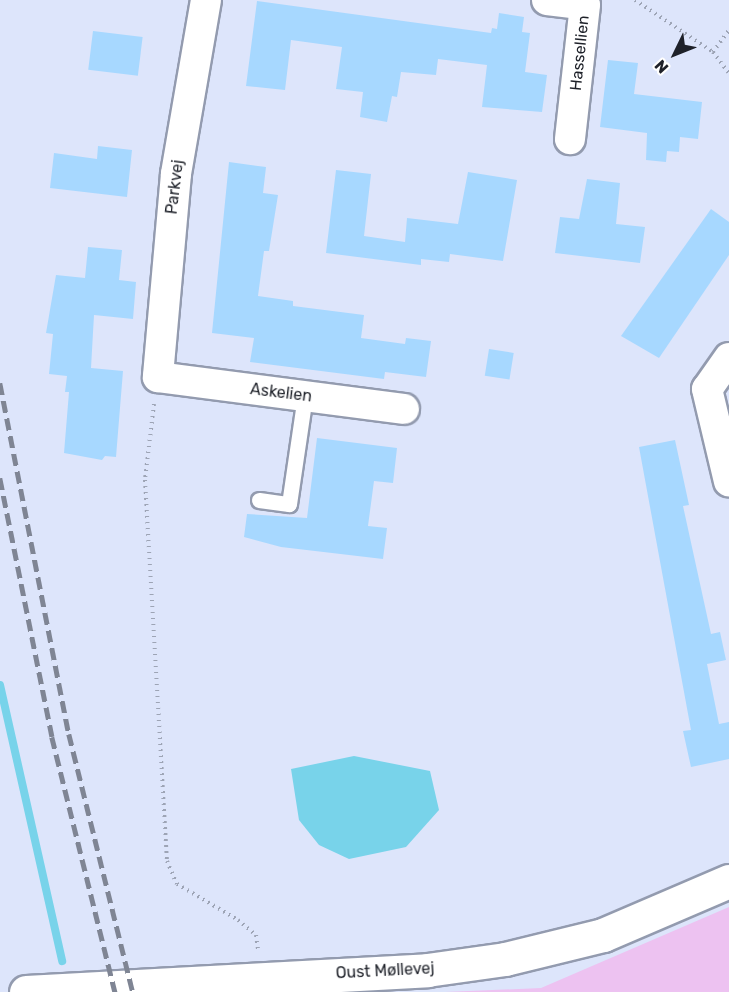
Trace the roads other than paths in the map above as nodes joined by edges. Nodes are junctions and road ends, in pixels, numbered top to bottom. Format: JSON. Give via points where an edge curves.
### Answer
{"nodes":[{"id":1,"x":207,"y":0,"type":"edge"},
{"id":2,"x":547,"y":0,"type":"edge"},
{"id":3,"x":570,"y":139,"type":"dead end"},
{"id":4,"x":729,"y":358,"type":"edge"},
{"id":5,"x":158,"y":377,"type":"joint"},
{"id":6,"x":305,"y":396,"type":"junction"},
{"id":7,"x":404,"y":409,"type":"dead end"},
{"id":8,"x":729,"y":481,"type":"edge"},
{"id":9,"x":259,"y":500,"type":"dead end"},
{"id":10,"x":729,"y":881,"type":"edge"},
{"id":11,"x":263,"y":985,"type":"edge"},
{"id":12,"x":26,"y":992,"type":"edge"}],
"edges":[{"from":1,"to":5,"type":"street","name":"Parkvej","via":[[176,174]]},
{"from":2,"to":3,"type":"street","name":"Hassellien","via":[[585,6]]},
{"from":4,"to":8,"type":"street","via":[[707,389]]},
{"from":5,"to":6,"type":"street","name":"Askelien"},
{"from":6,"to":7,"type":"street","name":"Askelien"},
{"from":6,"to":9,"type":"lane","via":[[289,504]]},
{"from":10,"to":11,"type":"street","name":"Oust Møllevej","via":[[603,935],[505,959]]},
{"from":11,"to":12,"type":"street","name":"Oust Møllevej"}]}
